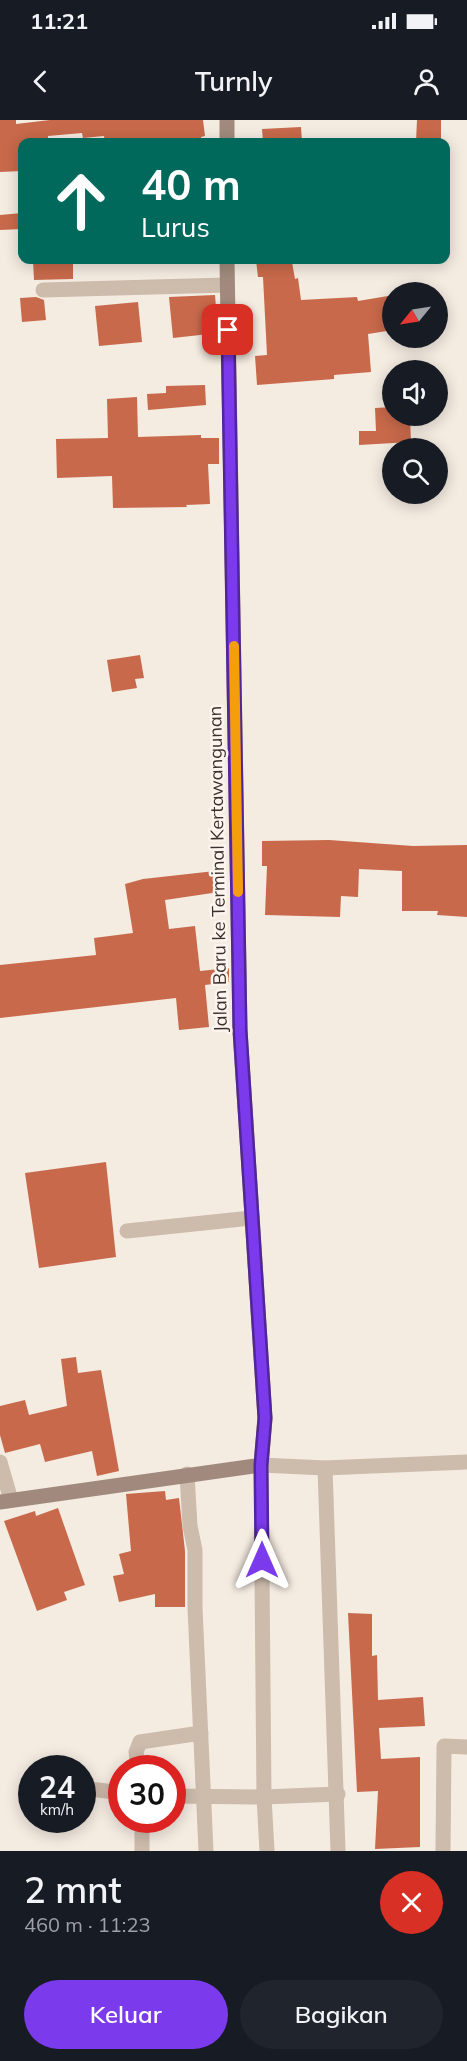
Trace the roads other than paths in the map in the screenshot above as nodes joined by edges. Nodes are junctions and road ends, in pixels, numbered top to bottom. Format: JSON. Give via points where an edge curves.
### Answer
{"nodes":[{"id":1,"x":227,"y":120,"type":"edge"},
{"id":2,"x":227,"y":138,"type":"edge"},
{"id":3,"x":227,"y":264,"type":"edge"},
{"id":4,"x":227,"y":285,"type":"junction"},
{"id":5,"x":44,"y":290,"type":"dead end"},
{"id":6,"x":251,"y":1218,"type":"junction"},
{"id":7,"x":127,"y":1231,"type":"dead end"},
{"id":8,"x":0,"y":1462,"type":"edge"},
{"id":9,"x":467,"y":1462,"type":"edge"},
{"id":10,"x":261,"y":1465,"type":"junction"},
{"id":11,"x":325,"y":1468,"type":"junction"},
{"id":12,"x":187,"y":1474,"type":"junction"},
{"id":13,"x":6,"y":1501,"type":"edge"},
{"id":14,"x":201,"y":1733,"type":"junction"},
{"id":15,"x":467,"y":1747,"type":"edge"},
{"id":16,"x":136,"y":1755,"type":"edge"},
{"id":17,"x":338,"y":1794,"type":"junction"},
{"id":18,"x":205,"y":1795,"type":"junction"},
{"id":19,"x":186,"y":1796,"type":"edge"},
{"id":20,"x":264,"y":1797,"type":"junction"},
{"id":21,"x":142,"y":1833,"type":"edge"},
{"id":22,"x":142,"y":1851,"type":"edge"},
{"id":23,"x":206,"y":1851,"type":"edge"},
{"id":24,"x":267,"y":1851,"type":"edge"},
{"id":25,"x":338,"y":1851,"type":"edge"},
{"id":26,"x":443,"y":1851,"type":"edge"}],
"edges":[{"from":1,"to":2,"type":"main road"},
{"from":3,"to":4,"type":"main road","name":"Jalan Baru ke Terminal Kertawangunan"},
{"from":4,"to":5,"type":"street"},
{"from":4,"to":6,"type":"main road","name":"Jalan Baru ke Terminal Kertawangunan","via":[[240,1030]]},
{"from":6,"to":7,"type":"street"},
{"from":6,"to":10,"type":"main road","name":"Jalan Baru ke Terminal Kertawangunan","via":[[265,1418]]},
{"from":8,"to":13,"type":"street"},
{"from":9,"to":11,"type":"street"},
{"from":10,"to":11,"type":"street"},
{"from":10,"to":12,"type":"main road"},
{"from":10,"to":20,"type":"street"},
{"from":11,"to":17,"type":"street"},
{"from":12,"to":13,"type":"main road"},
{"from":12,"to":14,"type":"street","via":[[195,1550]]},
{"from":14,"to":16,"type":"street","via":[[141,1742]]},
{"from":14,"to":18,"type":"street"},
{"from":15,"to":26,"type":"street","via":[[444,1746]]},
{"from":17,"to":20,"type":"street"},
{"from":17,"to":25,"type":"street"},
{"from":18,"to":19,"type":"street"},
{"from":18,"to":20,"type":"street"},
{"from":18,"to":23,"type":"street"},
{"from":20,"to":24,"type":"street"},
{"from":21,"to":22,"type":"street"}]}
